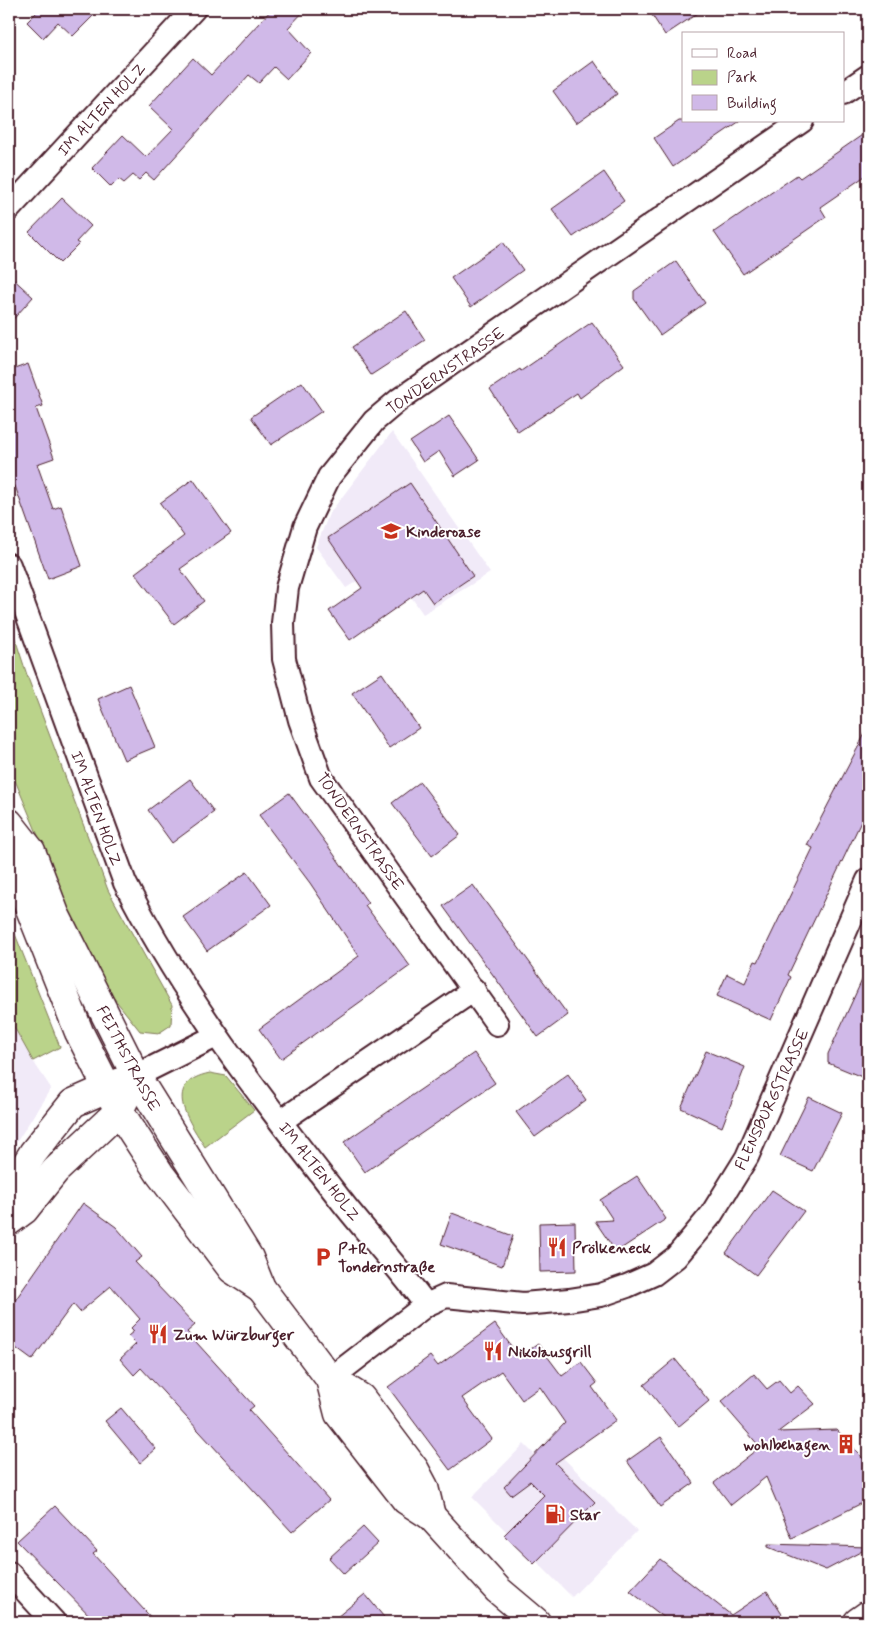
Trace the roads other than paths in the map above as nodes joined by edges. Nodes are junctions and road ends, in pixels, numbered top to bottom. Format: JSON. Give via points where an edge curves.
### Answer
{"nodes":[{"id":1,"x":194,"y":9,"type":"edge"},
{"id":2,"x":868,"y":76,"type":"edge"},
{"id":3,"x":844,"y":92,"type":"edge"},
{"id":4,"x":801,"y":122,"type":"edge"},
{"id":5,"x":9,"y":209,"type":"edge"},
{"id":6,"x":9,"y":565,"type":"edge"},
{"id":7,"x":9,"y":822,"type":"edge"},
{"id":8,"x":9,"y":856,"type":"edge"},
{"id":9,"x":868,"y":880,"type":"edge"},
{"id":10,"x":474,"y":990,"type":"junction"},
{"id":11,"x":497,"y":1024,"type":"dead end"},
{"id":12,"x":216,"y":1036,"type":"junction"},
{"id":13,"x":136,"y":1076,"type":"junction"},
{"id":14,"x":106,"y":1088,"type":"junction"},
{"id":15,"x":119,"y":1111,"type":"junction"},
{"id":16,"x":281,"y":1121,"type":"junction"},
{"id":17,"x":9,"y":1192,"type":"edge"},
{"id":18,"x":9,"y":1221,"type":"edge"},
{"id":19,"x":261,"y":1288,"type":"junction"},
{"id":20,"x":426,"y":1305,"type":"junction"},
{"id":21,"x":330,"y":1379,"type":"junction"},
{"id":22,"x":9,"y":1573,"type":"edge"},
{"id":23,"x":868,"y":1615,"type":"edge"},
{"id":24,"x":54,"y":1622,"type":"edge"},
{"id":25,"x":536,"y":1622,"type":"edge"},
{"id":26,"x":858,"y":1622,"type":"edge"}],
"edges":[{"from":1,"to":5,"type":"street","name":"IM ALTEN HOLZ"},
{"from":2,"to":3,"type":"street"},
{"from":4,"to":10,"type":"street","name":"TONDERNSTRASSE","via":[[400,399],[374,421],[329,477],[305,527],[287,588],[283,623],[284,659],[321,778]]},
{"from":6,"to":12,"type":"street","name":"IM ALTEN HOLZ","via":[[124,883]]},
{"from":7,"to":13,"type":"main road","name":"FEITHSTRASSE","via":[[31,851],[55,914]]},
{"from":8,"to":14,"type":"main road","name":"FEITHSTRASSE","via":[[79,1032]]},
{"from":9,"to":20,"type":"street","name":"FLENSBURGSTRASSE","via":[[747,1157],[712,1214],[676,1257],[654,1274],[601,1295],[523,1304],[446,1296]]},
{"from":10,"to":11,"type":"street","name":"TONDERNSTRASSE"},
{"from":10,"to":16,"type":"street"},
{"from":12,"to":13,"type":"street"},
{"from":12,"to":16,"type":"street","name":"IM ALTEN HOLZ"},
{"from":13,"to":14,"type":"main road"},
{"from":13,"to":15,"type":"main road"},
{"from":13,"to":19,"type":"main road","name":"FEITHSTRASSE","via":[[249,1258]]},
{"from":14,"to":15,"type":"main road","name":"FEITHSTRASSE"},
{"from":14,"to":17,"type":"main road","via":[[73,1103],[33,1153]]},
{"from":15,"to":18,"type":"main road","via":[[55,1171],[24,1210]]},
{"from":15,"to":19,"type":"main road","name":"FEITHSTRASSE","via":[[156,1169],[232,1269]]},
{"from":16,"to":20,"type":"street","name":"IM ALTEN HOLZ"},
{"from":19,"to":21,"type":"main road","name":"FEITHSTRASSE"},
{"from":20,"to":21,"type":"street","name":"FLENSBURGSTRASSE"},
{"from":21,"to":25,"type":"main road","name":"FEITHSTRASSE","via":[[339,1414],[406,1500],[431,1516],[498,1590]]},
{"from":22,"to":24,"type":"street"},
{"from":23,"to":26,"type":"main road"}]}
